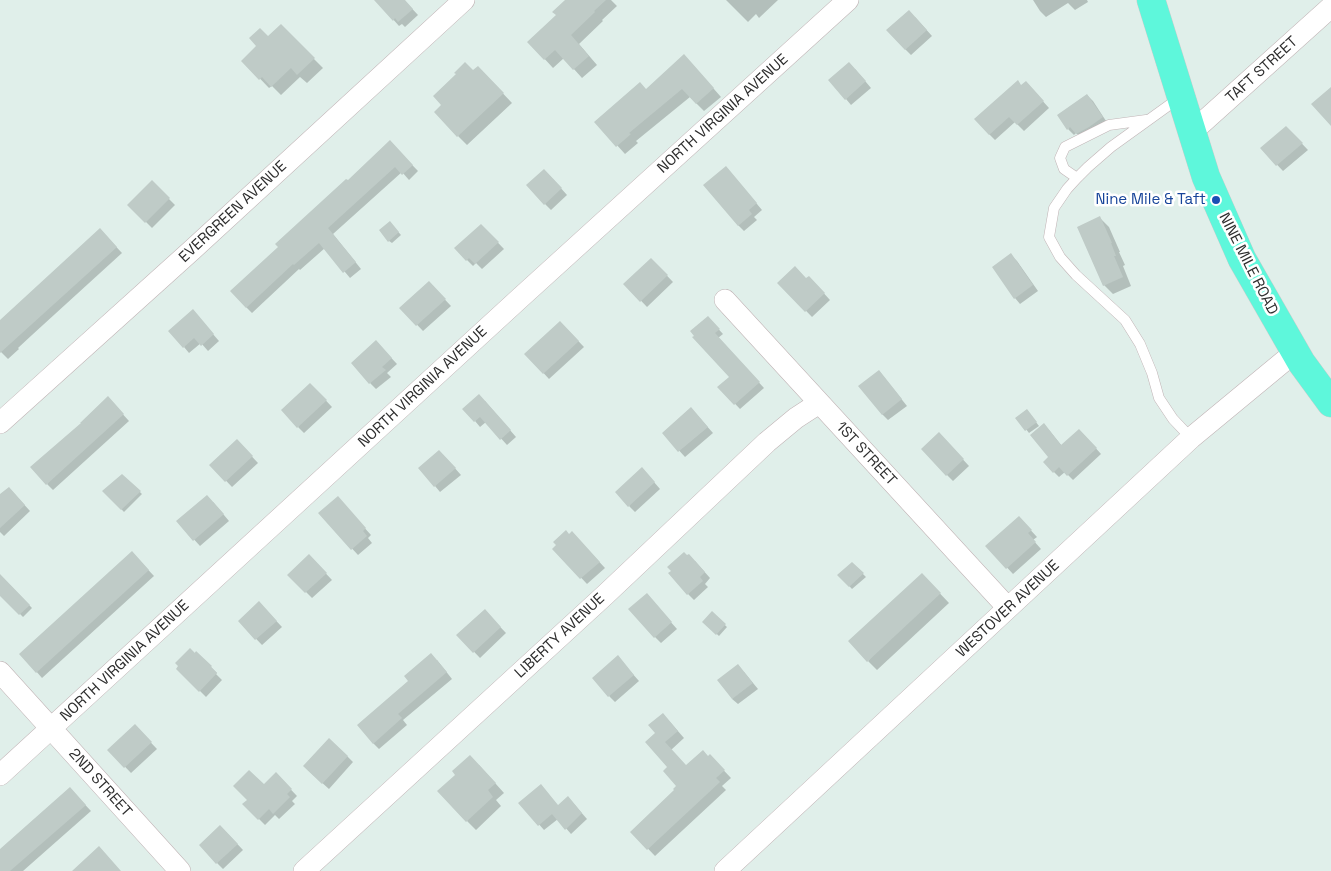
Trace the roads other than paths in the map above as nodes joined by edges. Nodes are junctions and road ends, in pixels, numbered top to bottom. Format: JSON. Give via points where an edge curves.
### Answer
{"nodes":[{"id":1,"x":464,"y":0,"type":"edge"},
{"id":2,"x":848,"y":0,"type":"edge"},
{"id":3,"x":1151,"y":0,"type":"edge"},
{"id":4,"x":1331,"y":7,"type":"edge"},
{"id":5,"x":1181,"y":96,"type":"junction"},
{"id":6,"x":1148,"y":120,"type":"junction"},
{"id":7,"x":1192,"y":132,"type":"junction"},
{"id":8,"x":1077,"y":178,"type":"junction"},
{"id":9,"x":725,"y":300,"type":"dead end"},
{"id":10,"x":1295,"y":352,"type":"junction"},
{"id":11,"x":819,"y":403,"type":"junction"},
{"id":12,"x":1331,"y":403,"type":"edge"},
{"id":13,"x":0,"y":423,"type":"edge"},
{"id":14,"x":1191,"y":438,"type":"junction"},
{"id":15,"x":1008,"y":608,"type":"junction"},
{"id":16,"x":0,"y":672,"type":"edge"},
{"id":17,"x":51,"y":729,"type":"junction"},
{"id":18,"x":0,"y":775,"type":"edge"},
{"id":19,"x":180,"y":871,"type":"edge"},
{"id":20,"x":304,"y":871,"type":"edge"},
{"id":21,"x":725,"y":871,"type":"edge"}],
"edges":[{"from":1,"to":13,"type":"street","name":"EVERGREEN AVENUE"},
{"from":2,"to":17,"type":"street","name":"NORTH VIRGINIA AVENUE"},
{"from":3,"to":5,"type":"main road","name":"NINE MILE ROAD"},
{"from":4,"to":7,"type":"street","name":"TAFT STREET"},
{"from":5,"to":6,"type":"lane"},
{"from":5,"to":7,"type":"main road","name":"NINE MILE ROAD"},
{"from":6,"to":8,"type":"lane"},
{"from":6,"to":8,"type":"lane","via":[[1109,125],[1065,147],[1060,158],[1064,169]]},
{"from":7,"to":10,"type":"main road","name":"NINE MILE ROAD","via":[[1206,177],[1242,259]]},
{"from":8,"to":14,"type":"lane","via":[[1054,208],[1049,237],[1060,257],[1125,320],[1146,358],[1158,398]]},
{"from":9,"to":11,"type":"street","name":"1ST STREET"},
{"from":10,"to":12,"type":"main road","name":"NINE MILE ROAD"},
{"from":10,"to":14,"type":"street","name":"WESTOVER AVENUE"},
{"from":11,"to":15,"type":"street","name":"1ST STREET"},
{"from":11,"to":20,"type":"street","name":"LIBERTY AVENUE","via":[[767,442]]},
{"from":14,"to":15,"type":"street","name":"WESTOVER AVENUE"},
{"from":15,"to":21,"type":"street","name":"WESTOVER AVENUE"},
{"from":16,"to":17,"type":"street","name":"2ND STREET"},
{"from":17,"to":18,"type":"street","name":"NORTH VIRGINIA AVENUE"},
{"from":17,"to":19,"type":"street","name":"2ND STREET"}]}
